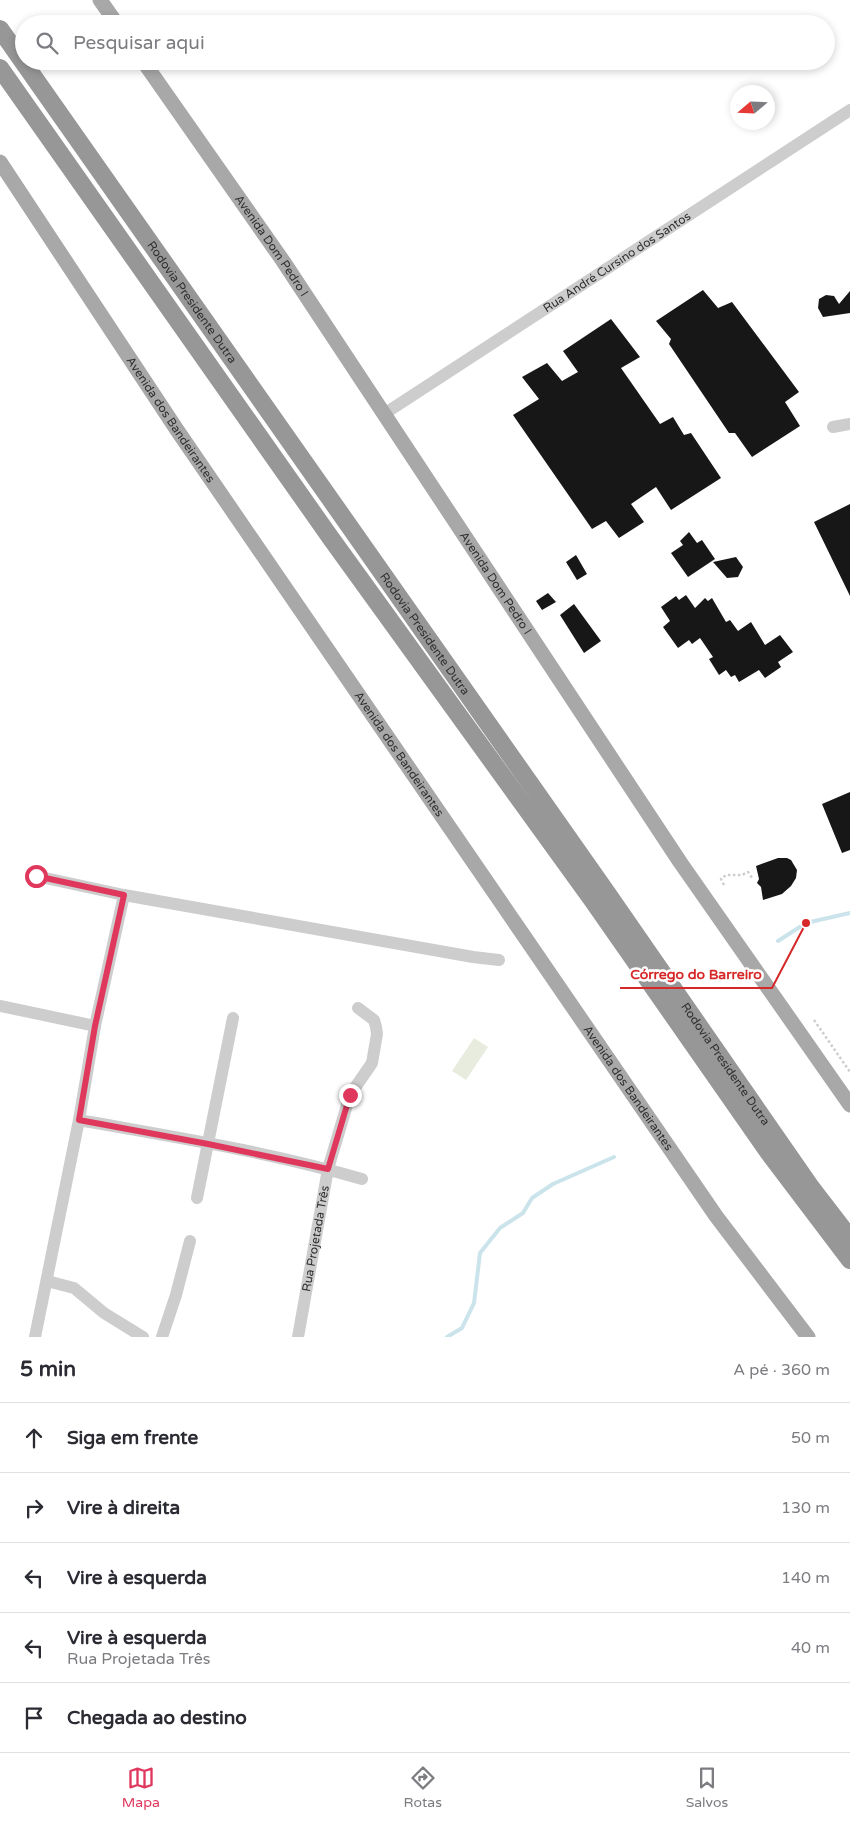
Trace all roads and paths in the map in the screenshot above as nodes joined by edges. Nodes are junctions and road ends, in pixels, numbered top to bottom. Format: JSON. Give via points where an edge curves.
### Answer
{"nodes":[{"id":1,"x":100,"y":0,"type":"edge"},
{"id":2,"x":111,"y":15,"type":"edge"},
{"id":3,"x":0,"y":29,"type":"edge"},
{"id":4,"x":15,"y":50,"type":"edge"},
{"id":5,"x":0,"y":70,"type":"edge"},
{"id":6,"x":29,"y":70,"type":"edge"},
{"id":7,"x":149,"y":70,"type":"edge"},
{"id":8,"x":850,"y":110,"type":"edge"},
{"id":9,"x":0,"y":162,"type":"edge"},
{"id":10,"x":384,"y":414,"type":"junction"},
{"id":11,"x":850,"y":424,"type":"edge"},
{"id":12,"x":833,"y":427,"type":"dead end"},
{"id":13,"x":36,"y":876,"type":"dead end"},
{"id":14,"x":752,"y":879,"type":"dead end"},
{"id":15,"x":724,"y":886,"type":"dead end"},
{"id":16,"x":124,"y":895,"type":"junction"},
{"id":17,"x":499,"y":960,"type":"dead end"},
{"id":18,"x":1,"y":1006,"type":"edge"},
{"id":19,"x":358,"y":1008,"type":"dead end"},
{"id":20,"x":233,"y":1018,"type":"dead end"},
{"id":21,"x":814,"y":1020,"type":"dead end"},
{"id":22,"x":95,"y":1026,"type":"junction"},
{"id":23,"x":850,"y":1072,"type":"edge"},
{"id":24,"x":850,"y":1105,"type":"edge"},
{"id":25,"x":79,"y":1120,"type":"junction"},
{"id":26,"x":208,"y":1144,"type":"junction"},
{"id":27,"x":328,"y":1169,"type":"junction"},
{"id":28,"x":362,"y":1179,"type":"dead end"},
{"id":29,"x":197,"y":1198,"type":"dead end"},
{"id":30,"x":850,"y":1238,"type":"edge"},
{"id":31,"x":190,"y":1241,"type":"dead end"},
{"id":32,"x":850,"y":1260,"type":"edge"},
{"id":33,"x":47,"y":1281,"type":"junction"},
{"id":34,"x":35,"y":1337,"type":"edge"},
{"id":35,"x":143,"y":1337,"type":"edge"},
{"id":36,"x":162,"y":1337,"type":"edge"},
{"id":37,"x":298,"y":1337,"type":"edge"},
{"id":38,"x":808,"y":1337,"type":"edge"}],
"edges":[{"from":1,"to":2,"type":"main road"},
{"from":3,"to":4,"type":"highway","name":"Rodovia Presidente Dutra"},
{"from":5,"to":32,"type":"highway","name":"Rodovia Presidente Dutra","via":[[769,1153]]},
{"from":6,"to":30,"type":"highway","name":"Rodovia Presidente Dutra","via":[[810,1186]]},
{"from":7,"to":10,"type":"main road","name":"Avenida Dom Pedro I","via":[[283,261]]},
{"from":8,"to":10,"type":"street","name":"Rua André Cursino dos Santos"},
{"from":9,"to":38,"type":"main road","name":"Avenida dos Bandeirantes","via":[[176,430],[716,1216]]},
{"from":10,"to":24,"type":"main road","name":"Avenida Dom Pedro I","via":[[674,854]]},
{"from":11,"to":12,"type":"street"},
{"from":13,"to":16,"type":"street"},
{"from":14,"to":15,"type":"path","via":[[748,872],[726,875],[721,879]]},
{"from":16,"to":17,"type":"street"},
{"from":16,"to":22,"type":"street"},
{"from":18,"to":22,"type":"street"},
{"from":19,"to":27,"type":"street","name":"Rua Projetada Três","via":[[374,1020],[376,1027],[372,1062],[350,1095]]},
{"from":20,"to":26,"type":"street"},
{"from":21,"to":23,"type":"path"},
{"from":22,"to":25,"type":"street"},
{"from":25,"to":26,"type":"street"},
{"from":25,"to":33,"type":"street"},
{"from":26,"to":27,"type":"street"},
{"from":26,"to":29,"type":"street"},
{"from":27,"to":28,"type":"street"},
{"from":27,"to":37,"type":"street","name":"Rua Projetada Três"},
{"from":31,"to":36,"type":"street"},
{"from":33,"to":34,"type":"street"},
{"from":33,"to":35,"type":"street","via":[[74,1288],[104,1313]]}]}
